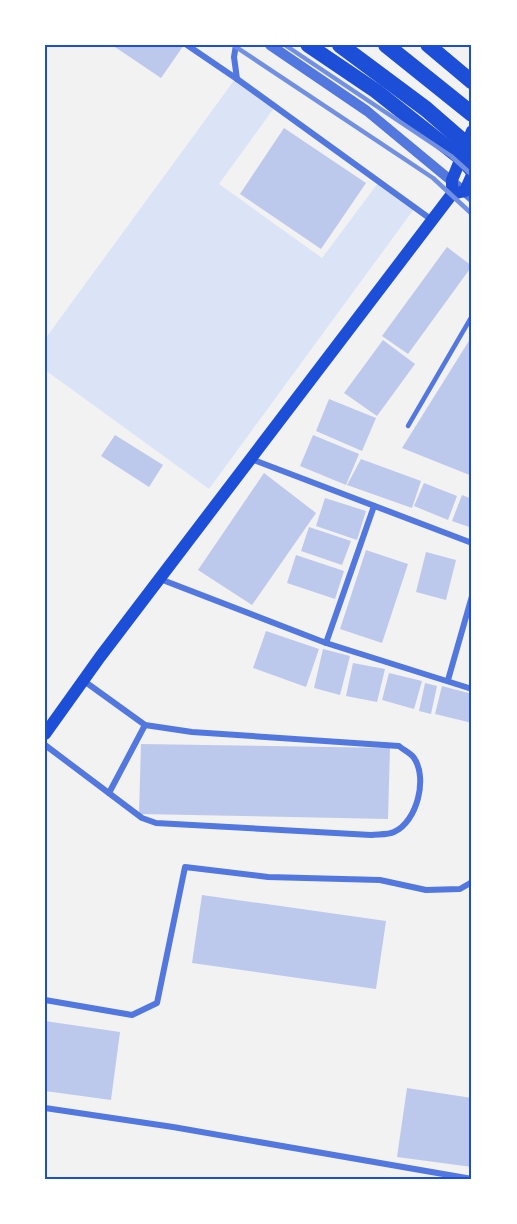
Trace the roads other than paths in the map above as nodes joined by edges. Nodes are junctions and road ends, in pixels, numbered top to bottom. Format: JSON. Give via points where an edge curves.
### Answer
{"nodes":[{"id":1,"x":187,"y":45,"type":"edge"},
{"id":2,"x":236,"y":45,"type":"edge"},
{"id":3,"x":270,"y":45,"type":"edge"},
{"id":4,"x":308,"y":45,"type":"edge"},
{"id":5,"x":340,"y":45,"type":"edge"},
{"id":6,"x":386,"y":45,"type":"edge"},
{"id":7,"x":428,"y":45,"type":"edge"},
{"id":8,"x":237,"y":79,"type":"junction"},
{"id":9,"x":472,"y":82,"type":"edge"},
{"id":10,"x":472,"y":114,"type":"edge"},
{"id":11,"x":472,"y":131,"type":"edge"},
{"id":12,"x":469,"y":160,"type":"edge"},
{"id":13,"x":472,"y":175,"type":"edge"},
{"id":14,"x":452,"y":180,"type":"junction"},
{"id":15,"x":452,"y":194,"type":"junction"},
{"id":16,"x":468,"y":194,"type":"edge"},
{"id":17,"x":432,"y":220,"type":"junction"},
{"id":18,"x":472,"y":316,"type":"edge"},
{"id":19,"x":408,"y":426,"type":"dead end"},
{"id":20,"x":251,"y":459,"type":"junction"},
{"id":21,"x":374,"y":506,"type":"junction"},
{"id":22,"x":472,"y":543,"type":"edge"},
{"id":23,"x":160,"y":579,"type":"junction"},
{"id":24,"x":472,"y":596,"type":"edge"},
{"id":25,"x":326,"y":643,"type":"junction"},
{"id":26,"x":448,"y":680,"type":"junction"},
{"id":27,"x":84,"y":681,"type":"junction"},
{"id":28,"x":472,"y":689,"type":"edge"},
{"id":29,"x":145,"y":725,"type":"junction"},
{"id":30,"x":45,"y":734,"type":"edge"},
{"id":31,"x":45,"y":745,"type":"edge"},
{"id":32,"x":109,"y":793,"type":"junction"},
{"id":33,"x":472,"y":882,"type":"edge"},
{"id":34,"x":45,"y":1000,"type":"edge"},
{"id":35,"x":45,"y":1108,"type":"edge"},
{"id":36,"x":472,"y":1179,"type":"edge"}],
"edges":[{"from":1,"to":8,"type":"street"},
{"from":2,"to":8,"type":"street"},
{"from":3,"to":14,"type":"street","via":[[367,111]]},
{"from":4,"to":12,"type":"highway"},
{"from":5,"to":12,"type":"highway","via":[[426,109]]},
{"from":6,"to":10,"type":"highway"},
{"from":7,"to":9,"type":"highway"},
{"from":8,"to":17,"type":"street"},
{"from":11,"to":12,"type":"main road"},
{"from":12,"to":14,"type":"main road"},
{"from":13,"to":16,"type":"main road"},
{"from":14,"to":15,"type":"main road"},
{"from":14,"to":16,"type":"street"},
{"from":15,"to":16,"type":"main road"},
{"from":15,"to":17,"type":"main road"},
{"from":17,"to":20,"type":"main road"},
{"from":18,"to":19,"type":"lane"},
{"from":20,"to":21,"type":"street"},
{"from":20,"to":23,"type":"main road"},
{"from":21,"to":22,"type":"street"},
{"from":21,"to":25,"type":"street"},
{"from":23,"to":25,"type":"street"},
{"from":23,"to":27,"type":"main road"},
{"from":24,"to":26,"type":"street"},
{"from":25,"to":26,"type":"street"},
{"from":26,"to":28,"type":"street"},
{"from":27,"to":29,"type":"street"},
{"from":27,"to":30,"type":"main road"},
{"from":29,"to":32,"type":"street"},
{"from":29,"to":32,"type":"street","via":[[192,732],[399,746],[414,758],[421,796],[410,819],[394,833],[371,835],[156,823],[142,818]]},
{"from":31,"to":32,"type":"street"},
{"from":33,"to":34,"type":"street","via":[[460,889],[426,890],[380,879],[268,877],[184,867],[157,1003],[132,1015]]},
{"from":35,"to":36,"type":"street"}]}
